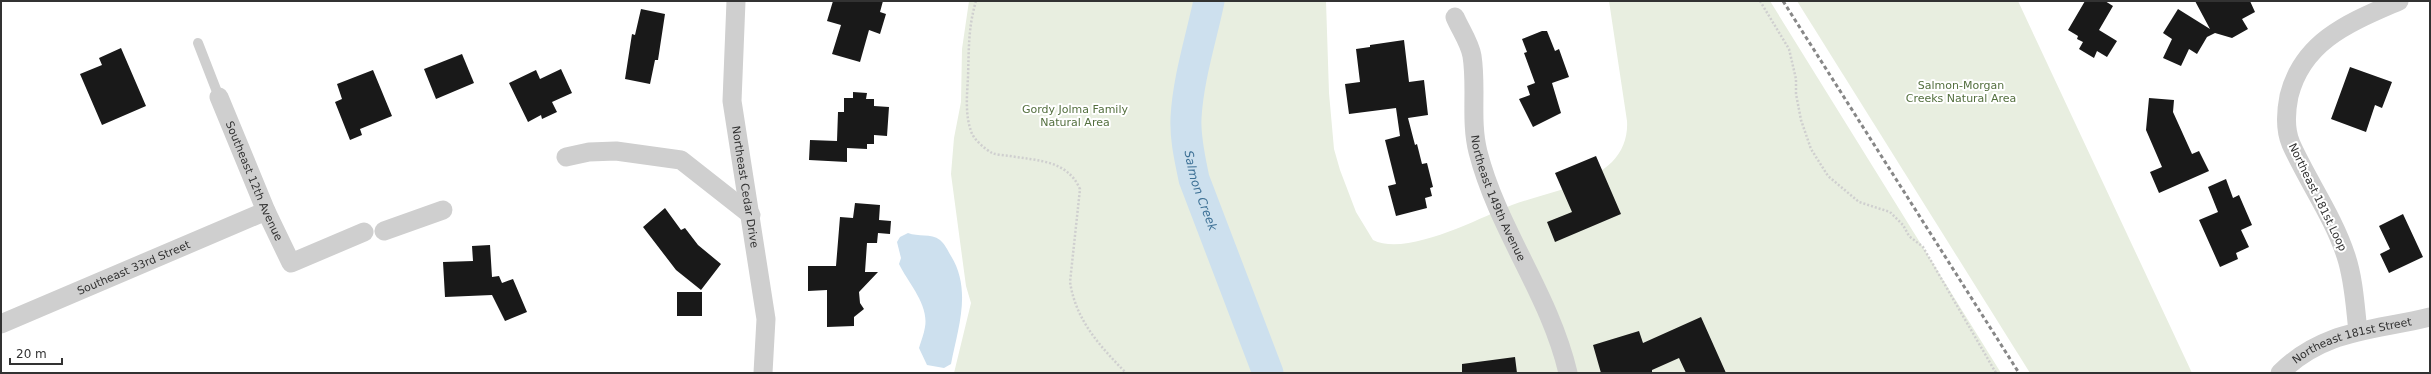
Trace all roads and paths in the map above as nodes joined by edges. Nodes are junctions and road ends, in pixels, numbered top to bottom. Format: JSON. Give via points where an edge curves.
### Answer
{"nodes":[{"id":1,"x":736,"y":1,"type":"edge"},
{"id":2,"x":976,"y":1,"type":"edge"},
{"id":3,"x":1760,"y":1,"type":"edge"},
{"id":4,"x":2399,"y":1,"type":"edge"},
{"id":5,"x":1455,"y":17,"type":"dead end"},
{"id":6,"x":198,"y":43,"type":"dead end"},
{"id":7,"x":219,"y":97,"type":"joint"},
{"id":8,"x":566,"y":157,"type":"dead end"},
{"id":9,"x":442,"y":210,"type":"dead end"},
{"id":10,"x":266,"y":211,"type":"junction"},
{"id":11,"x":750,"y":215,"type":"junction"},
{"id":12,"x":384,"y":231,"type":"dead end"},
{"id":13,"x":364,"y":232,"type":"dead end"},
{"id":14,"x":2430,"y":317,"type":"edge"},
{"id":15,"x":1,"y":324,"type":"edge"},
{"id":16,"x":2358,"y":330,"type":"junction"},
{"id":17,"x":763,"y":373,"type":"edge"},
{"id":18,"x":1126,"y":373,"type":"edge"},
{"id":19,"x":1568,"y":373,"type":"edge"},
{"id":20,"x":1996,"y":373,"type":"edge"},
{"id":21,"x":2280,"y":373,"type":"edge"}],
"edges":[{"from":1,"to":11,"type":"street","name":"Northeast Cedar Drive","via":[[732,101]]},
{"from":2,"to":18,"type":"path","via":[[966,59],[966,104],[971,132],[979,143],[992,153],[1056,166],[1068,170],[1075,177],[1080,189],[1070,282],[1072,298],[1084,324]]},
{"from":3,"to":20,"type":"path","via":[[1792,58],[1801,120],[1817,160],[1837,186],[1859,202],[1890,212],[1903,225],[1909,236],[1923,247]]},
{"from":4,"to":16,"type":"street","name":"Northeast 181st Loop","via":[[2345,25],[2309,53],[2292,86],[2286,111],[2290,142],[2336,231],[2346,256],[2353,282]]},
{"from":5,"to":19,"type":"street","name":"Northeast 149th Avenue","via":[[1472,55],[1474,121],[1478,152],[1504,226],[1546,306],[1558,335]]},
{"from":6,"to":7,"type":"lane"},
{"from":7,"to":10,"type":"street","name":"Southeast 12th Avenue"},
{"from":8,"to":11,"type":"street","via":[[589,152],[616,151],[681,160]]},
{"from":9,"to":12,"type":"street"},
{"from":10,"to":13,"type":"street","name":"Southeast 12th Avenue","via":[[291,263]]},
{"from":10,"to":15,"type":"street","name":"Southeast 33rd Street"},
{"from":11,"to":17,"type":"street","name":"Northeast Cedar Drive","via":[[766,319]]},
{"from":14,"to":16,"type":"street","name":"Northeast 181st Street"},
{"from":16,"to":21,"type":"street","name":"Northeast 181st Street","via":[[2332,339],[2303,354]]}]}
